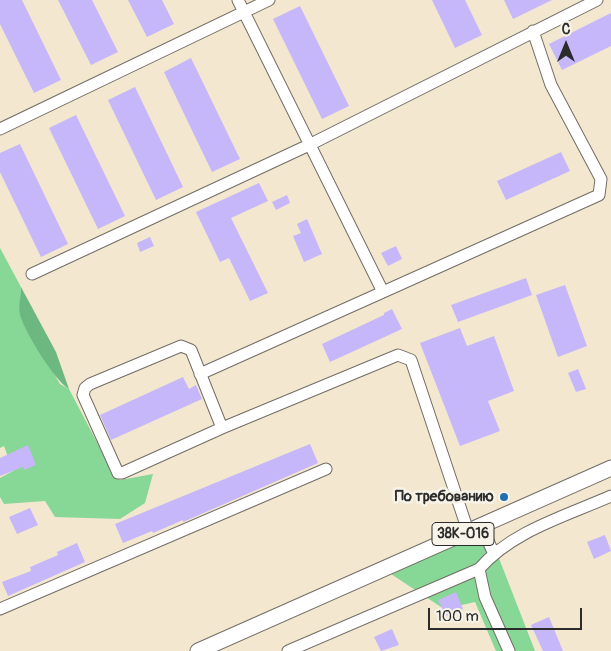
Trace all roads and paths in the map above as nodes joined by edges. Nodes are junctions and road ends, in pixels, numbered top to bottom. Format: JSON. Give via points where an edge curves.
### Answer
{"nodes":[{"id":1,"x":238,"y":0,"type":"edge"},
{"id":2,"x":269,"y":0,"type":"edge"},
{"id":3,"x":597,"y":0,"type":"edge"},
{"id":4,"x":245,"y":13,"type":"junction"},
{"id":5,"x":533,"y":31,"type":"junction"},
{"id":6,"x":0,"y":129,"type":"edge"},
{"id":7,"x":310,"y":145,"type":"junction"},
{"id":8,"x":32,"y":274,"type":"dead end"},
{"id":9,"x":383,"y":292,"type":"junction"},
{"id":10,"x":200,"y":374,"type":"junction"},
{"id":11,"x":222,"y":428,"type":"junction"},
{"id":12,"x":611,"y":468,"type":"edge"},
{"id":13,"x":326,"y":469,"type":"dead end"},
{"id":14,"x":611,"y":496,"type":"edge"},
{"id":15,"x":474,"y":528,"type":"junction"},
{"id":16,"x":493,"y":552,"type":"junction"},
{"id":17,"x":479,"y":569,"type":"junction"},
{"id":18,"x":0,"y":609,"type":"edge"},
{"id":19,"x":198,"y":651,"type":"edge"},
{"id":20,"x":288,"y":651,"type":"edge"},
{"id":21,"x":510,"y":651,"type":"edge"}],
"edges":[{"from":1,"to":4,"type":"street"},
{"from":2,"to":4,"type":"street"},
{"from":3,"to":5,"type":"street"},
{"from":4,"to":6,"type":"street"},
{"from":4,"to":7,"type":"street"},
{"from":5,"to":7,"type":"street"},
{"from":5,"to":9,"type":"street","via":[[551,85],[601,179],[599,195]]},
{"from":7,"to":8,"type":"street"},
{"from":7,"to":9,"type":"street"},
{"from":9,"to":10,"type":"street"},
{"from":10,"to":11,"type":"street"},
{"from":10,"to":11,"type":"street","via":[[191,350],[181,346],[90,384],[83,395],[118,472],[128,472]]},
{"from":11,"to":15,"type":"street","via":[[398,355],[405,356],[411,360]]},
{"from":12,"to":15,"type":"main road","number":"38К-016"},
{"from":13,"to":18,"type":"street"},
{"from":14,"to":16,"type":"street","via":[[518,537]]},
{"from":15,"to":16,"type":"street"},
{"from":15,"to":19,"type":"main road","number":"38К-016"},
{"from":16,"to":17,"type":"street"},
{"from":17,"to":20,"type":"street"},
{"from":17,"to":21,"type":"street","via":[[485,597]]}]}
